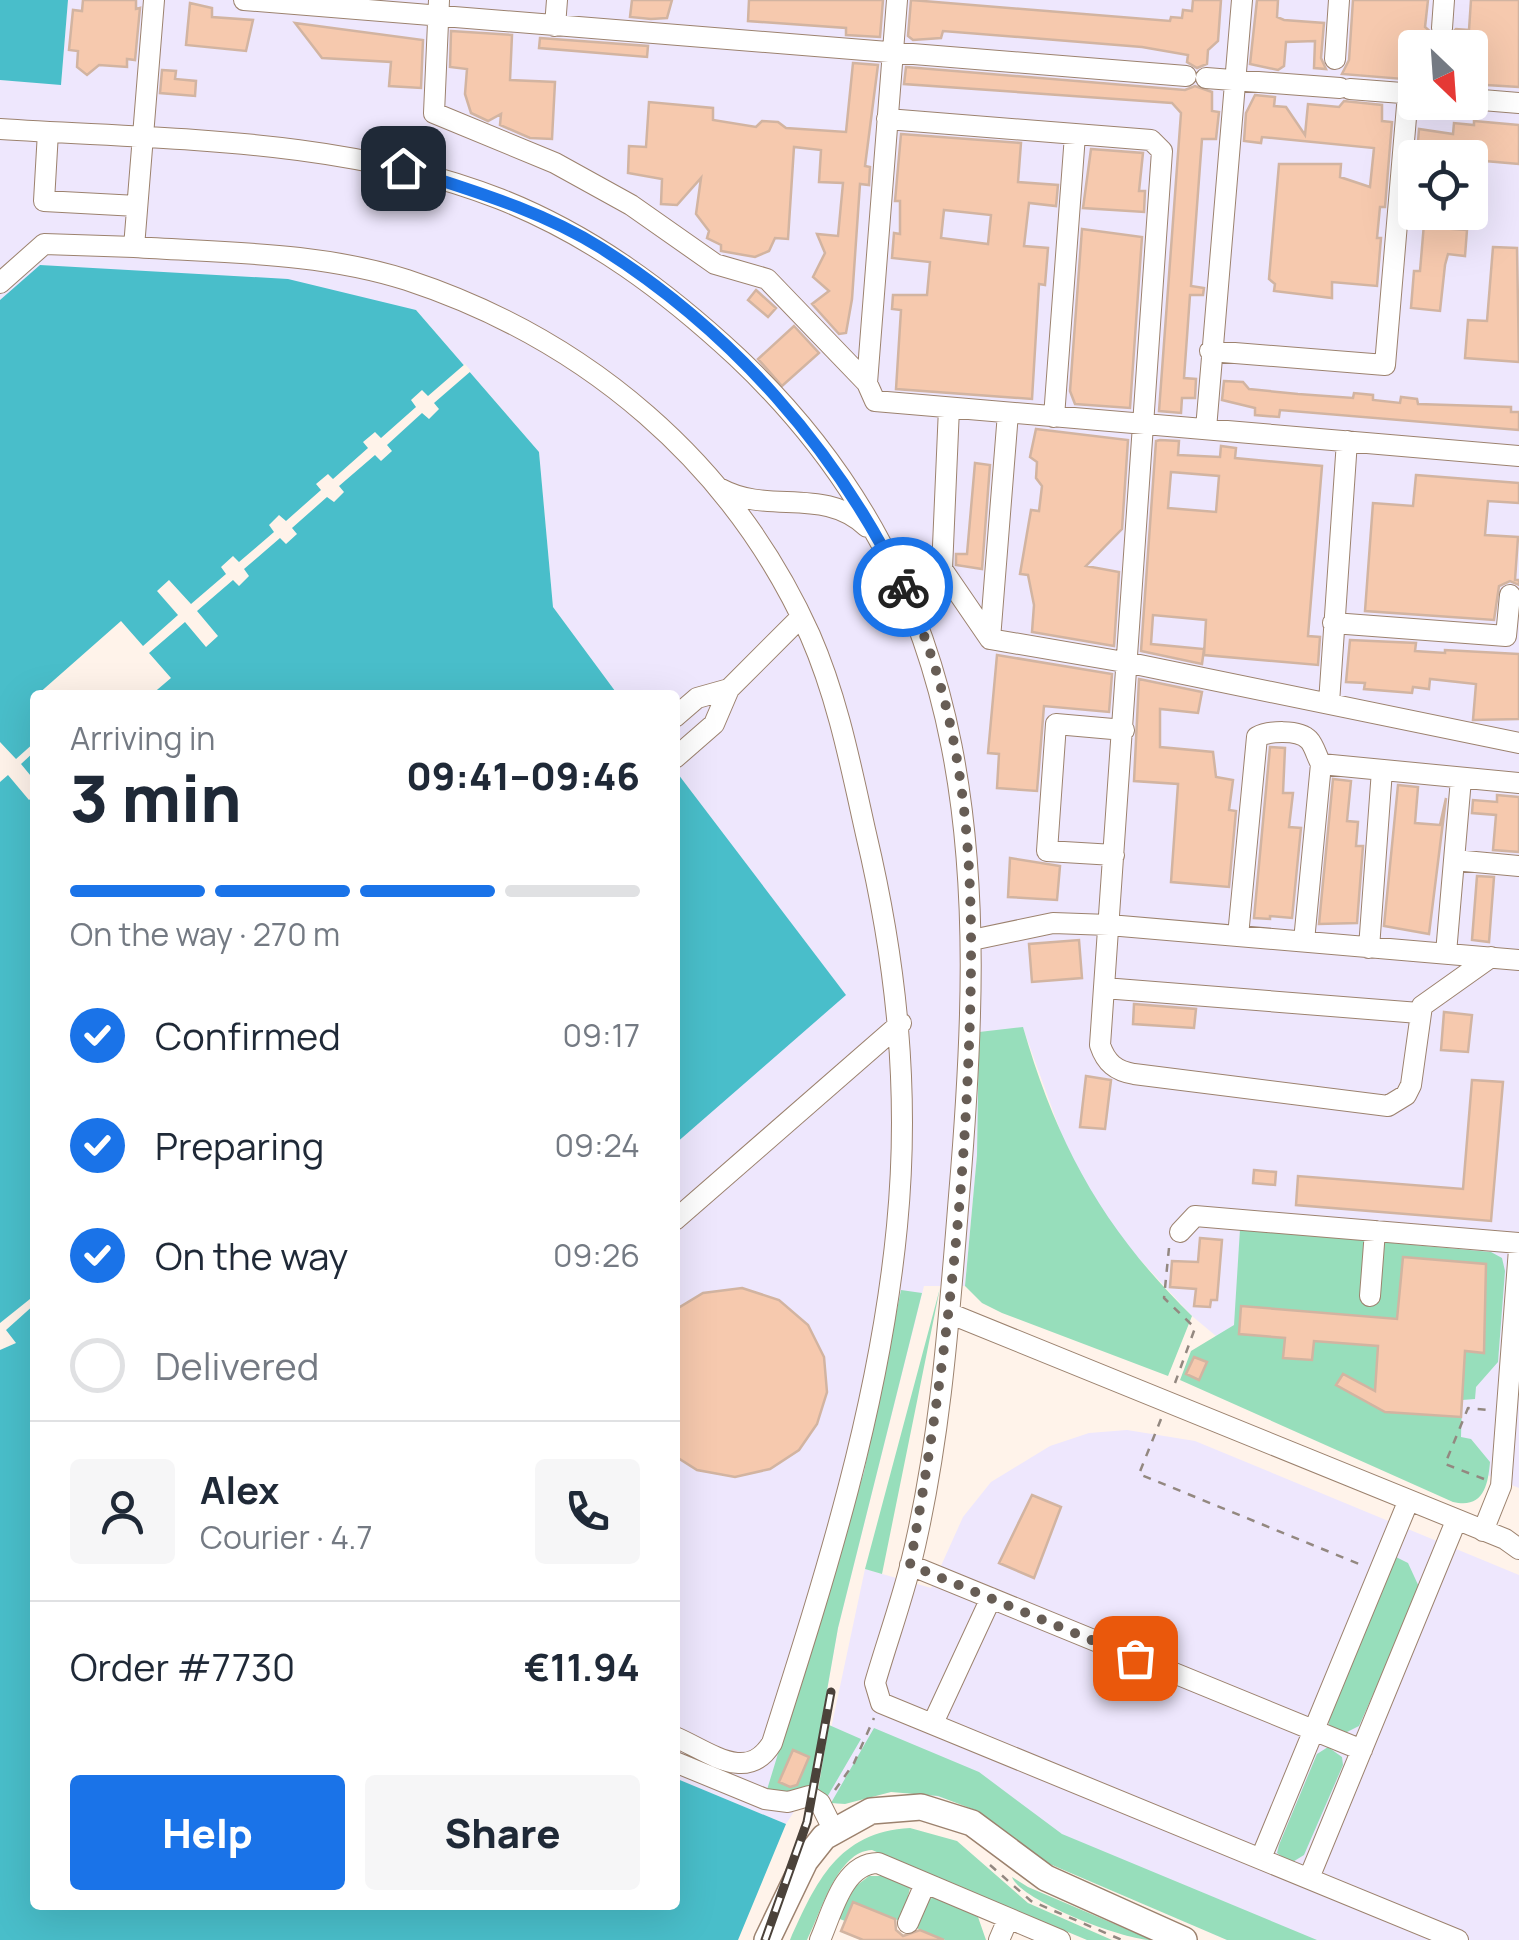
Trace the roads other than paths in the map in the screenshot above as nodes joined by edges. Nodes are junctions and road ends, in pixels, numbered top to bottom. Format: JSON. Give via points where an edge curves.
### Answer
{"nodes":[{"id":1,"x":154,"y":0,"type":"edge"},
{"id":2,"x":244,"y":0,"type":"edge"},
{"id":3,"x":556,"y":0,"type":"edge"},
{"id":4,"x":896,"y":0,"type":"edge"},
{"id":5,"x":1242,"y":0,"type":"edge"},
{"id":6,"x":1339,"y":0,"type":"edge"},
{"id":7,"x":1444,"y":0,"type":"edge"},
{"id":8,"x":438,"y":8,"type":"edge"},
{"id":9,"x":555,"y":26,"type":"junction"},
{"id":10,"x":1442,"y":28,"type":"dead end"},
{"id":11,"x":893,"y":51,"type":"junction"},
{"id":12,"x":1338,"y":79,"type":"junction"},
{"id":13,"x":1234,"y":80,"type":"junction"},
{"id":14,"x":1398,"y":91,"type":"edge"},
{"id":15,"x":1488,"y":100,"type":"edge"},
{"id":16,"x":1519,"y":103,"type":"edge"},
{"id":17,"x":888,"y":119,"type":"junction"},
{"id":18,"x":1410,"y":120,"type":"edge"},
{"id":19,"x":0,"y":129,"type":"edge"},
{"id":20,"x":48,"y":132,"type":"junction"},
{"id":21,"x":1076,"y":135,"type":"junction"},
{"id":22,"x":143,"y":138,"type":"junction"},
{"id":23,"x":137,"y":206,"type":"junction"},
{"id":24,"x":134,"y":248,"type":"junction"},
{"id":25,"x":0,"y":282,"type":"edge"},
{"id":26,"x":1210,"y":351,"type":"junction"},
{"id":27,"x":867,"y":383,"type":"junction"},
{"id":28,"x":949,"y":408,"type":"junction"},
{"id":29,"x":1008,"y":413,"type":"junction"},
{"id":30,"x":1054,"y":417,"type":"junction"},
{"id":31,"x":1146,"y":424,"type":"junction"},
{"id":32,"x":1206,"y":429,"type":"junction"},
{"id":33,"x":1347,"y":441,"type":"junction"},
{"id":34,"x":1519,"y":456,"type":"edge"},
{"id":35,"x":715,"y":486,"type":"junction"},
{"id":36,"x":880,"y":540,"type":"junction"},
{"id":37,"x":1510,"y":595,"type":"dead end"},
{"id":38,"x":801,"y":617,"type":"junction"},
{"id":39,"x":1334,"y":622,"type":"junction"},
{"id":40,"x":990,"y":639,"type":"junction"},
{"id":41,"x":1130,"y":663,"type":"junction"},
{"id":42,"x":729,"y":689,"type":"junction"},
{"id":43,"x":1329,"y":703,"type":"junction"},
{"id":44,"x":680,"y":713,"type":"edge"},
{"id":45,"x":1124,"y":730,"type":"junction"},
{"id":46,"x":1519,"y":743,"type":"edge"},
{"id":47,"x":680,"y":754,"type":"edge"},
{"id":48,"x":1321,"y":764,"type":"junction"},
{"id":49,"x":1382,"y":770,"type":"junction"},
{"id":50,"x":1461,"y":778,"type":"junction"},
{"id":51,"x":1519,"y":783,"type":"edge"},
{"id":52,"x":1114,"y":855,"type":"junction"},
{"id":53,"x":1454,"y":860,"type":"junction"},
{"id":54,"x":1519,"y":866,"type":"edge"},
{"id":55,"x":1109,"y":925,"type":"junction"},
{"id":56,"x":1238,"y":936,"type":"junction"},
{"id":57,"x":972,"y":940,"type":"junction"},
{"id":58,"x":1304,"y":942,"type":"junction"},
{"id":59,"x":1369,"y":948,"type":"junction"},
{"id":60,"x":1446,"y":953,"type":"junction"},
{"id":61,"x":1490,"y":957,"type":"junction"},
{"id":62,"x":1519,"y":960,"type":"edge"},
{"id":63,"x":1104,"y":988,"type":"junction"},
{"id":64,"x":1419,"y":1013,"type":"junction"},
{"id":65,"x":901,"y":1022,"type":"junction"},
{"id":66,"x":680,"y":1216,"type":"edge"},
{"id":67,"x":1375,"y":1231,"type":"junction"},
{"id":68,"x":1180,"y":1232,"type":"dead end"},
{"id":69,"x":1519,"y":1246,"type":"edge"},
{"id":70,"x":1370,"y":1296,"type":"dead end"},
{"id":71,"x":951,"y":1314,"type":"junction"},
{"id":72,"x":1513,"y":1376,"type":"edge"},
{"id":73,"x":1408,"y":1502,"type":"junction"},
{"id":74,"x":1456,"y":1521,"type":"junction"},
{"id":75,"x":1483,"y":1531,"type":"junction"},
{"id":76,"x":1514,"y":1543,"type":"edge"},
{"id":77,"x":910,"y":1565,"type":"junction"},
{"id":78,"x":992,"y":1598,"type":"junction"},
{"id":79,"x":932,"y":1724,"type":"junction"},
{"id":80,"x":1315,"y":1731,"type":"junction"},
{"id":81,"x":680,"y":1739,"type":"edge"},
{"id":82,"x":1362,"y":1750,"type":"junction"},
{"id":83,"x":680,"y":1764,"type":"edge"},
{"id":84,"x":828,"y":1819,"type":"junction"},
{"id":85,"x":1261,"y":1858,"type":"junction"},
{"id":86,"x":1309,"y":1878,"type":"junction"},
{"id":87,"x":925,"y":1884,"type":"junction"},
{"id":88,"x":1008,"y":1920,"type":"junction"},
{"id":89,"x":908,"y":1923,"type":"dead end"},
{"id":90,"x":768,"y":1940,"type":"edge"},
{"id":91,"x":820,"y":1940,"type":"edge"},
{"id":92,"x":999,"y":1940,"type":"edge"},
{"id":93,"x":1060,"y":1940,"type":"edge"},
{"id":94,"x":1184,"y":1940,"type":"edge"},
{"id":95,"x":1458,"y":1940,"type":"edge"}],
"edges":[{"from":1,"to":22,"type":"street"},
{"from":2,"to":8,"type":"street"},
{"from":3,"to":9,"type":"street"},
{"from":4,"to":11,"type":"street"},
{"from":5,"to":13,"type":"street"},
{"from":6,"to":12,"type":"street"},
{"from":7,"to":10,"type":"street"},
{"from":8,"to":9,"type":"street"},
{"from":8,"to":27,"type":"street","via":[[434,113],[555,163],[631,205],[715,264],[767,279]]},
{"from":9,"to":11,"type":"street"},
{"from":11,"to":13,"type":"street"},
{"from":11,"to":17,"type":"street"},
{"from":12,"to":13,"type":"street"},
{"from":12,"to":14,"type":"street"},
{"from":13,"to":26,"type":"street"},
{"from":15,"to":16,"type":"street"},
{"from":17,"to":21,"type":"street"},
{"from":17,"to":27,"type":"street"},
{"from":18,"to":26,"type":"street","via":[[1386,365]]},
{"from":19,"to":20,"type":"street"},
{"from":20,"to":22,"type":"street"},
{"from":20,"to":23,"type":"street","via":[[44,201]]},
{"from":21,"to":30,"type":"street"},
{"from":21,"to":31,"type":"street","via":[[1151,140],[1162,151]]},
{"from":22,"to":23,"type":"street"},
{"from":22,"to":36,"type":"street","via":[[304,150],[403,168],[496,198],[601,248],[693,316],[748,368],[826,456]]},
{"from":23,"to":24,"type":"street"},
{"from":24,"to":25,"type":"street","via":[[44,244]]},
{"from":24,"to":35,"type":"street","via":[[346,264],[476,306],[593,369],[667,432]]},
{"from":26,"to":32,"type":"street"},
{"from":27,"to":28,"type":"street","via":[[875,401]]},
{"from":28,"to":29,"type":"street"},
{"from":28,"to":40,"type":"street","via":[[942,569]]},
{"from":29,"to":30,"type":"street"},
{"from":29,"to":40,"type":"street"},
{"from":30,"to":31,"type":"street"},
{"from":31,"to":32,"type":"street"},
{"from":31,"to":41,"type":"street"},
{"from":32,"to":33,"type":"street"},
{"from":33,"to":34,"type":"street"},
{"from":33,"to":39,"type":"street"},
{"from":35,"to":36,"type":"street","via":[[744,499],[825,502]]},
{"from":35,"to":38,"type":"street","via":[[763,550]]},
{"from":36,"to":57,"type":"street","via":[[914,609],[951,730]]},
{"from":37,"to":39,"type":"street","via":[[1506,636]]},
{"from":38,"to":42,"type":"street"},
{"from":38,"to":65,"type":"street","via":[[840,718],[884,908]]},
{"from":39,"to":43,"type":"street"},
{"from":40,"to":41,"type":"street"},
{"from":41,"to":43,"type":"street"},
{"from":41,"to":45,"type":"street"},
{"from":42,"to":44,"type":"street","via":[[697,698]]},
{"from":42,"to":47,"type":"street","via":[[714,724]]},
{"from":43,"to":46,"type":"street"},
{"from":45,"to":52,"type":"street"},
{"from":45,"to":52,"type":"street","via":[[1056,724],[1047,851]]},
{"from":48,"to":49,"type":"street"},
{"from":48,"to":56,"type":"street","via":[[1307,737],[1267,732],[1257,738]]},
{"from":48,"to":58,"type":"street"},
{"from":49,"to":50,"type":"street"},
{"from":49,"to":59,"type":"street"},
{"from":50,"to":51,"type":"street"},
{"from":50,"to":53,"type":"street"},
{"from":52,"to":55,"type":"street"},
{"from":53,"to":54,"type":"street"},
{"from":53,"to":60,"type":"street"},
{"from":55,"to":56,"type":"street"},
{"from":55,"to":57,"type":"street","via":[[1053,923]]},
{"from":55,"to":63,"type":"street"},
{"from":56,"to":58,"type":"street"},
{"from":57,"to":71,"type":"street"},
{"from":58,"to":59,"type":"street"},
{"from":59,"to":60,"type":"street"},
{"from":60,"to":61,"type":"street"},
{"from":61,"to":62,"type":"street"},
{"from":61,"to":64,"type":"street","via":[[1440,989]]},
{"from":63,"to":64,"type":"street"},
{"from":63,"to":64,"type":"street","via":[[1100,1045],[1121,1072],[1376,1107],[1406,1095]]},
{"from":65,"to":66,"type":"street"},
{"from":65,"to":81,"type":"street","via":[[900,1195],[840,1528],[772,1743],[758,1761],[741,1765]]},
{"from":67,"to":68,"type":"street","via":[[1196,1216]]},
{"from":67,"to":69,"type":"street"},
{"from":67,"to":70,"type":"street"},
{"from":69,"to":72,"type":"street"},
{"from":71,"to":73,"type":"street"},
{"from":71,"to":77,"type":"street"},
{"from":72,"to":75,"type":"street","via":[[1501,1486]]},
{"from":73,"to":74,"type":"street"},
{"from":73,"to":80,"type":"street"},
{"from":74,"to":75,"type":"street"},
{"from":74,"to":82,"type":"street"},
{"from":75,"to":76,"type":"street"},
{"from":77,"to":78,"type":"street"},
{"from":77,"to":79,"type":"street","via":[[875,1684],[882,1702]]},
{"from":78,"to":79,"type":"street"},
{"from":78,"to":80,"type":"street"},
{"from":79,"to":85,"type":"street"},
{"from":80,"to":82,"type":"street"},
{"from":80,"to":85,"type":"street"},
{"from":82,"to":86,"type":"street"},
{"from":83,"to":84,"type":"street","via":[[764,1799],[809,1796]]},
{"from":84,"to":90,"type":"main road"},
{"from":84,"to":94,"type":"main road","via":[[896,1807],[951,1813],[1046,1878]]},
{"from":85,"to":86,"type":"street"},
{"from":86,"to":95,"type":"street"},
{"from":87,"to":88,"type":"street"},
{"from":87,"to":89,"type":"street"},
{"from":87,"to":91,"type":"street","via":[[878,1863],[860,1866]]},
{"from":88,"to":92,"type":"street"},
{"from":88,"to":93,"type":"street"}]}
